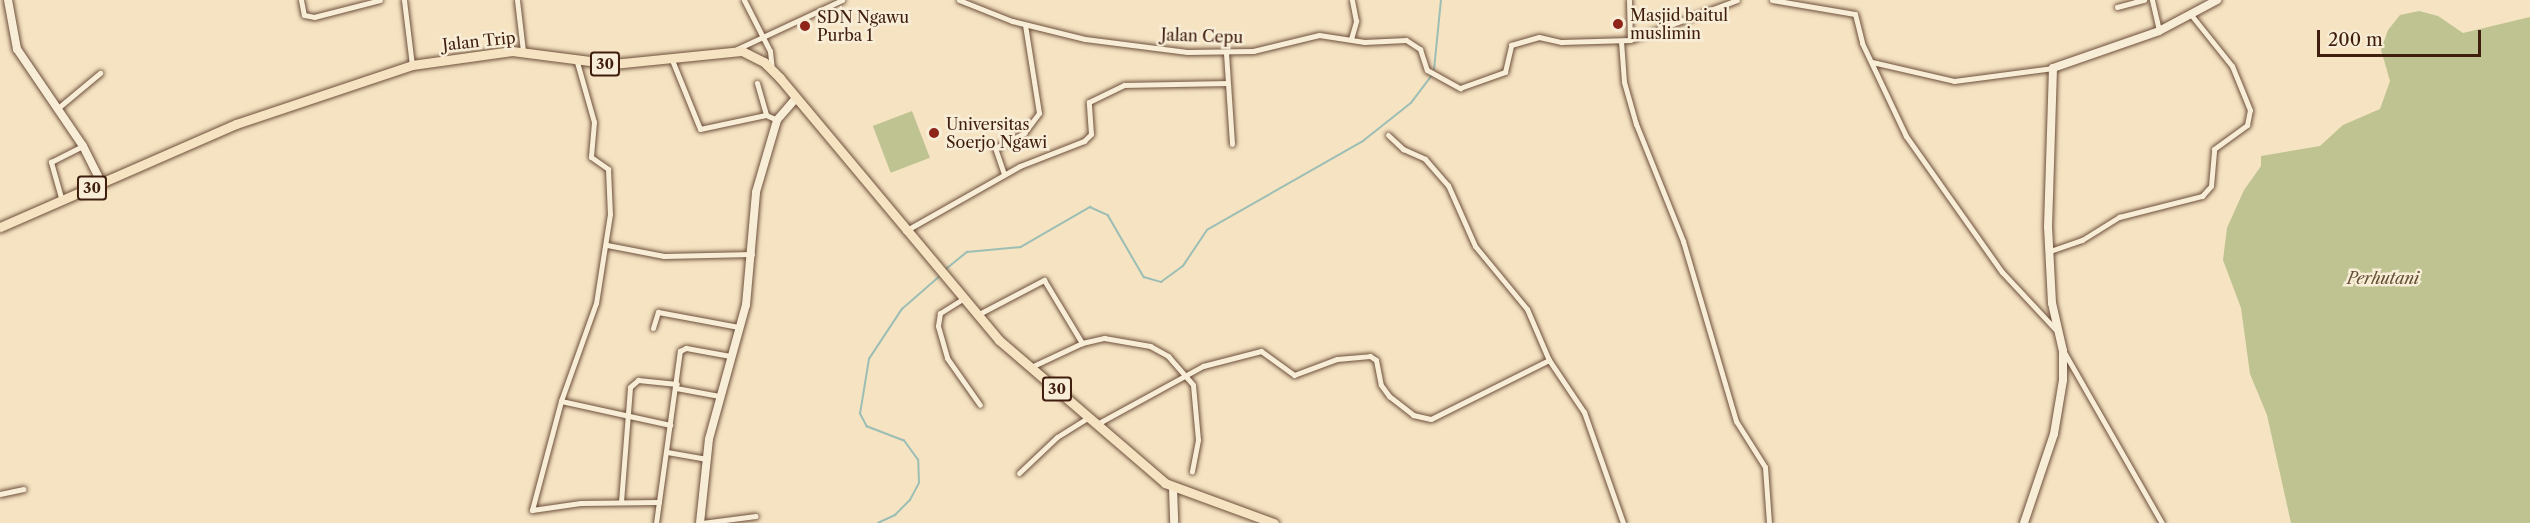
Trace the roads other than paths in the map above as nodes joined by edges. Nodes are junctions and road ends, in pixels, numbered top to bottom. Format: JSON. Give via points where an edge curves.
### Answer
{"nodes":[{"id":1,"x":8,"y":0,"type":"edge"},
{"id":2,"x":300,"y":0,"type":"edge"},
{"id":3,"x":380,"y":0,"type":"edge"},
{"id":4,"x":404,"y":0,"type":"edge"},
{"id":5,"x":517,"y":0,"type":"edge"},
{"id":6,"x":744,"y":0,"type":"edge"},
{"id":7,"x":959,"y":0,"type":"edge"},
{"id":8,"x":1352,"y":0,"type":"edge"},
{"id":9,"x":1629,"y":0,"type":"edge"},
{"id":10,"x":1737,"y":0,"type":"edge"},
{"id":11,"x":1772,"y":0,"type":"edge"},
{"id":12,"x":2144,"y":0,"type":"edge"},
{"id":13,"x":2152,"y":0,"type":"edge"},
{"id":14,"x":2217,"y":0,"type":"edge"},
{"id":15,"x":839,"y":1,"type":"edge"},
{"id":16,"x":2118,"y":7,"type":"dead end"},
{"id":17,"x":2192,"y":16,"type":"junction"},
{"id":18,"x":1025,"y":25,"type":"junction"},
{"id":19,"x":2159,"y":31,"type":"junction"},
{"id":20,"x":763,"y":36,"type":"junction"},
{"id":21,"x":1351,"y":39,"type":"junction"},
{"id":22,"x":1630,"y":40,"type":"junction"},
{"id":23,"x":1622,"y":41,"type":"junction"},
{"id":24,"x":735,"y":50,"type":"junction"},
{"id":25,"x":523,"y":51,"type":"junction"},
{"id":26,"x":1226,"y":52,"type":"junction"},
{"id":27,"x":672,"y":60,"type":"junction"},
{"id":28,"x":577,"y":62,"type":"junction"},
{"id":29,"x":1872,"y":62,"type":"junction"},
{"id":30,"x":412,"y":65,"type":"junction"},
{"id":31,"x":2053,"y":68,"type":"junction"},
{"id":32,"x":772,"y":70,"type":"junction"},
{"id":33,"x":100,"y":74,"type":"dead end"},
{"id":34,"x":757,"y":83,"type":"dead end"},
{"id":35,"x":1227,"y":83,"type":"junction"},
{"id":36,"x":795,"y":99,"type":"junction"},
{"id":37,"x":58,"y":108,"type":"junction"},
{"id":38,"x":766,"y":115,"type":"junction"},
{"id":39,"x":777,"y":120,"type":"junction"},
{"id":40,"x":1388,"y":135,"type":"dead end"},
{"id":41,"x":1232,"y":144,"type":"dead end"},
{"id":42,"x":83,"y":146,"type":"junction"},
{"id":43,"x":1004,"y":174,"type":"junction"},
{"id":44,"x":102,"y":184,"type":"junction"},
{"id":45,"x":62,"y":201,"type":"junction"},
{"id":46,"x":0,"y":227,"type":"edge"},
{"id":47,"x":905,"y":231,"type":"junction"},
{"id":48,"x":607,"y":245,"type":"junction"},
{"id":49,"x":2050,"y":251,"type":"junction"},
{"id":50,"x":752,"y":254,"type":"junction"},
{"id":51,"x":962,"y":300,"type":"junction"},
{"id":52,"x":975,"y":316,"type":"junction"},
{"id":53,"x":739,"y":327,"type":"junction"},
{"id":54,"x":653,"y":328,"type":"dead end"},
{"id":55,"x":2056,"y":331,"type":"junction"},
{"id":56,"x":1082,"y":343,"type":"junction"},
{"id":57,"x":2063,"y":351,"type":"junction"},
{"id":58,"x":730,"y":356,"type":"junction"},
{"id":59,"x":1549,"y":360,"type":"junction"},
{"id":60,"x":1031,"y":366,"type":"junction"},
{"id":61,"x":1186,"y":375,"type":"junction"},
{"id":62,"x":677,"y":386,"type":"junction"},
{"id":63,"x":719,"y":396,"type":"junction"},
{"id":64,"x":561,"y":400,"type":"junction"},
{"id":65,"x":980,"y":405,"type":"dead end"},
{"id":66,"x":627,"y":415,"type":"junction"},
{"id":67,"x":1089,"y":417,"type":"junction"},
{"id":68,"x":670,"y":424,"type":"junction"},
{"id":69,"x":1097,"y":424,"type":"junction"},
{"id":70,"x":667,"y":452,"type":"junction"},
{"id":71,"x":705,"y":459,"type":"junction"},
{"id":72,"x":1192,"y":471,"type":"dead end"},
{"id":73,"x":1019,"y":473,"type":"dead end"},
{"id":74,"x":1173,"y":488,"type":"junction"},
{"id":75,"x":23,"y":489,"type":"dead end"},
{"id":76,"x":0,"y":494,"type":"edge"},
{"id":77,"x":659,"y":501,"type":"junction"},
{"id":78,"x":621,"y":502,"type":"junction"},
{"id":79,"x":756,"y":516,"type":"dead end"},
{"id":80,"x":656,"y":523,"type":"edge"},
{"id":81,"x":701,"y":523,"type":"edge"},
{"id":82,"x":1174,"y":523,"type":"edge"},
{"id":83,"x":1274,"y":523,"type":"edge"},
{"id":84,"x":1623,"y":523,"type":"edge"},
{"id":85,"x":1769,"y":523,"type":"edge"},
{"id":86,"x":2024,"y":523,"type":"edge"},
{"id":87,"x":2162,"y":523,"type":"edge"}],
"edges":[{"from":1,"to":37,"type":"street","via":[[17,49]]},
{"from":2,"to":3,"type":"street","via":[[304,15],[314,17]]},
{"from":4,"to":30,"type":"street"},
{"from":5,"to":25,"type":"street"},
{"from":6,"to":20,"type":"street"},
{"from":7,"to":18,"type":"street","name":"Jalan Cepu"},
{"from":8,"to":21,"type":"street","via":[[1356,21]]},
{"from":9,"to":22,"type":"street"},
{"from":10,"to":22,"type":"street"},
{"from":11,"to":29,"type":"street","via":[[1856,14]]},
{"from":12,"to":16,"type":"street"},
{"from":13,"to":19,"type":"street"},
{"from":14,"to":17,"type":"street"},
{"from":15,"to":20,"type":"street"},
{"from":17,"to":19,"type":"street"},
{"from":17,"to":49,"type":"street","via":[[2232,66],[2250,110],[2247,126],[2214,149],[2211,186],[2202,196],[2119,217],[2082,240]]},
{"from":18,"to":26,"type":"street","name":"Jalan Cepu","via":[[1106,43]]},
{"from":18,"to":43,"type":"street","via":[[1026,51],[1039,113],[1024,133],[995,148]]},
{"from":19,"to":31,"type":"street"},
{"from":20,"to":24,"type":"street"},
{"from":20,"to":32,"type":"street"},
{"from":21,"to":23,"type":"street","name":"Jalan Cepu","via":[[1409,40],[1422,51],[1427,70],[1461,88],[1503,73],[1508,46],[1536,37],[1561,42]]},
{"from":21,"to":26,"type":"street","name":"Jalan Cepu","via":[[1310,36],[1275,47]]},
{"from":22,"to":23,"type":"street"},
{"from":23,"to":85,"type":"street","via":[[1624,82],[1636,124],[1683,241],[1736,421],[1767,473]]},
{"from":24,"to":27,"type":"highway","name":"Jalan Trip","number":"30"},
{"from":24,"to":32,"type":"highway","number":"30","via":[[758,58]]},
{"from":25,"to":28,"type":"highway","name":"Jalan Trip","number":"30"},
{"from":25,"to":30,"type":"highway","name":"Jalan Trip","number":"30"},
{"from":26,"to":35,"type":"street"},
{"from":27,"to":28,"type":"highway","name":"Jalan Trip","number":"30"},
{"from":27,"to":38,"type":"street","via":[[700,129]]},
{"from":28,"to":48,"type":"street","via":[[594,122],[591,157],[608,169]]},
{"from":29,"to":31,"type":"street","via":[[1954,81]]},
{"from":29,"to":55,"type":"street","via":[[1906,136],[1954,207],[2002,272]]},
{"from":30,"to":44,"type":"highway","name":"Jalan Trip","number":"30","via":[[299,100]]},
{"from":31,"to":49,"type":"street"},
{"from":32,"to":36,"type":"highway","number":"30"},
{"from":33,"to":37,"type":"street"},
{"from":34,"to":38,"type":"street"},
{"from":35,"to":41,"type":"street"},
{"from":35,"to":43,"type":"street","via":[[1124,85],[1089,102],[1088,138]]},
{"from":36,"to":39,"type":"street"},
{"from":36,"to":47,"type":"highway","number":"30"},
{"from":37,"to":42,"type":"street"},
{"from":38,"to":39,"type":"street"},
{"from":39,"to":50,"type":"street","via":[[756,192]]},
{"from":40,"to":59,"type":"street","via":[[1425,159],[1448,185],[1470,238],[1520,300]]},
{"from":42,"to":44,"type":"street"},
{"from":42,"to":45,"type":"street","via":[[51,162]]},
{"from":43,"to":47,"type":"street","via":[[962,202]]},
{"from":44,"to":45,"type":"highway","name":"Jalan Trip","number":"30"},
{"from":45,"to":46,"type":"highway","name":"Jalan Trip","number":"30"},
{"from":47,"to":51,"type":"highway","number":"30"},
{"from":48,"to":50,"type":"street","via":[[664,256]]},
{"from":48,"to":64,"type":"street","via":[[596,303]]},
{"from":49,"to":55,"type":"street"},
{"from":50,"to":53,"type":"street"},
{"from":51,"to":52,"type":"highway","number":"30"},
{"from":51,"to":65,"type":"street","via":[[940,313],[938,326],[947,358]]},
{"from":52,"to":56,"type":"street","via":[[1044,280]]},
{"from":52,"to":60,"type":"highway","number":"30"},
{"from":53,"to":54,"type":"street","via":[[658,312]]},
{"from":53,"to":58,"type":"street"},
{"from":55,"to":57,"type":"street"},
{"from":56,"to":60,"type":"street"},
{"from":56,"to":61,"type":"street","via":[[1104,338],[1150,346]]},
{"from":57,"to":86,"type":"street","via":[[2059,414]]},
{"from":57,"to":87,"type":"street"},
{"from":58,"to":62,"type":"street","via":[[684,348],[679,353]]},
{"from":58,"to":63,"type":"street"},
{"from":59,"to":61,"type":"street","via":[[1431,419],[1413,415],[1389,396],[1381,385],[1376,360],[1370,356],[1338,359],[1294,375],[1261,351],[1215,362]]},
{"from":59,"to":84,"type":"street","via":[[1584,412]]},
{"from":60,"to":67,"type":"highway","number":"30"},
{"from":61,"to":69,"type":"street"},
{"from":61,"to":72,"type":"street","via":[[1193,385],[1198,440]]},
{"from":62,"to":63,"type":"street"},
{"from":62,"to":66,"type":"street","via":[[633,382]]},
{"from":62,"to":68,"type":"street"},
{"from":63,"to":71,"type":"street"},
{"from":64,"to":66,"type":"street"},
{"from":64,"to":78,"type":"street","via":[[532,510]]},
{"from":66,"to":68,"type":"street"},
{"from":66,"to":78,"type":"street"},
{"from":67,"to":69,"type":"highway","number":"30"},
{"from":67,"to":73,"type":"street","via":[[1057,437]]},
{"from":68,"to":70,"type":"street"},
{"from":69,"to":74,"type":"highway","number":"30"},
{"from":70,"to":71,"type":"street"},
{"from":70,"to":77,"type":"street"},
{"from":71,"to":81,"type":"street"},
{"from":74,"to":82,"type":"street"},
{"from":74,"to":83,"type":"highway","number":"30"},
{"from":75,"to":76,"type":"street"},
{"from":77,"to":78,"type":"street"},
{"from":77,"to":80,"type":"street"},
{"from":79,"to":81,"type":"street"}]}
